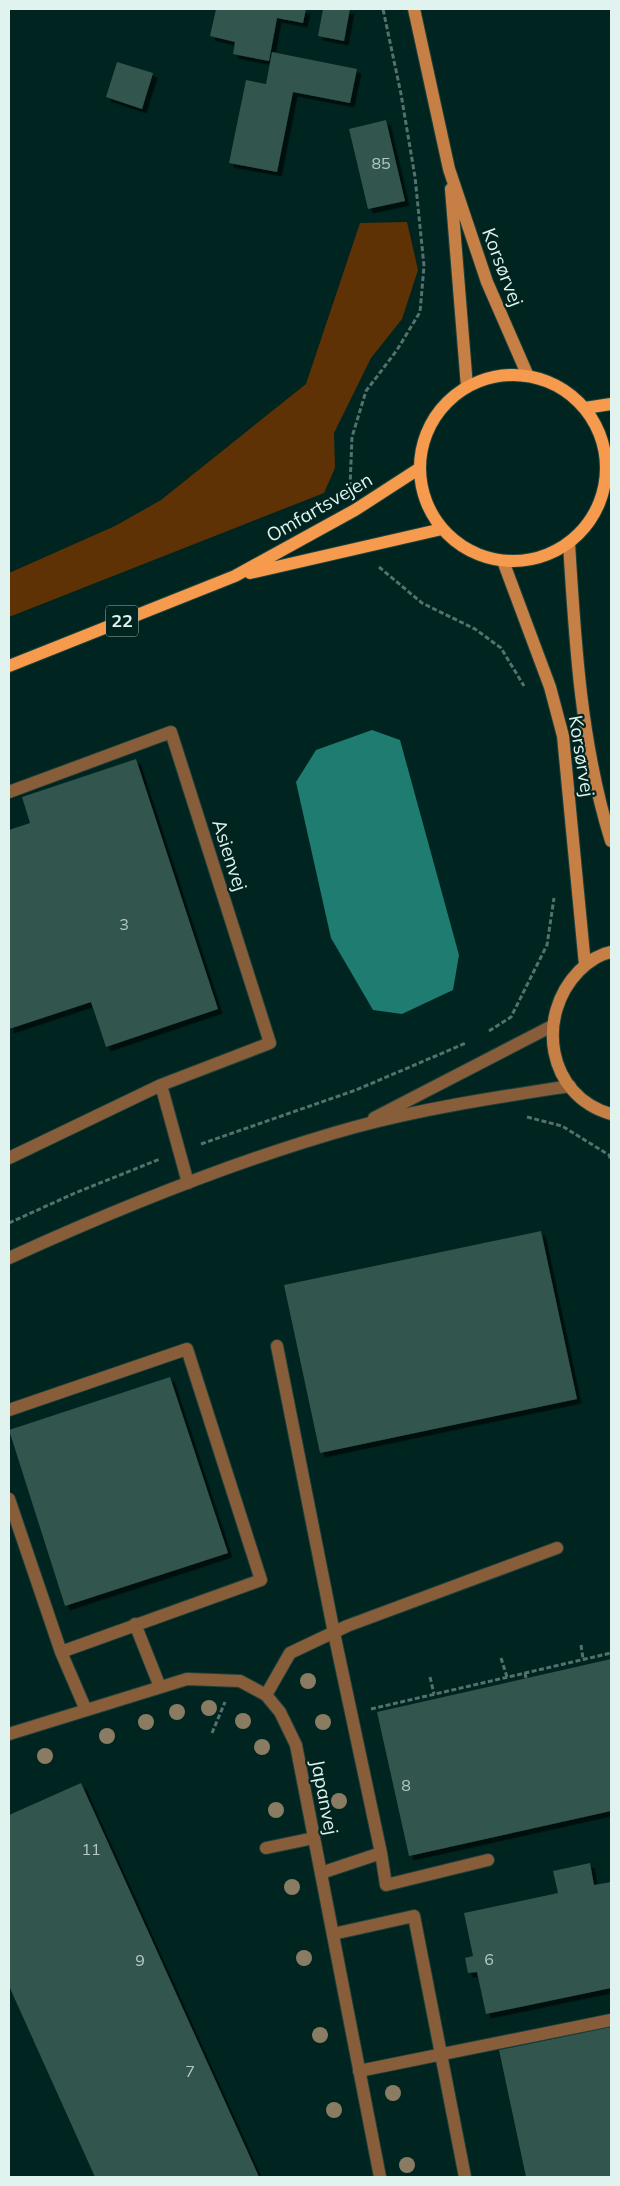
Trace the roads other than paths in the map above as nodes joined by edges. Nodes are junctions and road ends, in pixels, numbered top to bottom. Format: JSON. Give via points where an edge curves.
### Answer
{"nodes":[{"id":1,"x":414,"y":9,"type":"edge"},
{"id":2,"x":449,"y":169,"type":"junction"},
{"id":3,"x":528,"y":376,"type":"junction"},
{"id":4,"x":467,"y":387,"type":"junction"},
{"id":5,"x":611,"y":404,"type":"edge"},
{"id":6,"x":585,"y":408,"type":"junction"},
{"id":7,"x":420,"y":468,"type":"junction"},
{"id":8,"x":609,"y":471,"type":"edge"},
{"id":9,"x":442,"y":529,"type":"junction"},
{"id":10,"x":569,"y":543,"type":"junction"},
{"id":11,"x":503,"y":561,"type":"junction"},
{"id":12,"x":235,"y":576,"type":"junction"},
{"id":13,"x":9,"y":666,"type":"edge"},
{"id":14,"x":9,"y":792,"type":"edge"},
{"id":15,"x":611,"y":841,"type":"edge"},
{"id":16,"x":611,"y":952,"type":"edge"},
{"id":17,"x":585,"y":964,"type":"junction"},
{"id":18,"x":552,"y":1026,"type":"junction"},
{"id":19,"x":161,"y":1084,"type":"junction"},
{"id":20,"x":570,"y":1086,"type":"junction"},
{"id":21,"x":611,"y":1114,"type":"edge"},
{"id":22,"x":357,"y":1126,"type":"junction"},
{"id":23,"x":9,"y":1158,"type":"edge"},
{"id":24,"x":188,"y":1183,"type":"junction"},
{"id":25,"x":9,"y":1258,"type":"edge"},
{"id":26,"x":277,"y":1346,"type":"dead end"},
{"id":27,"x":9,"y":1410,"type":"edge"},
{"id":28,"x":9,"y":1498,"type":"edge"},
{"id":29,"x":557,"y":1548,"type":"dead end"},
{"id":30,"x":135,"y":1624,"type":"junction"},
{"id":31,"x":334,"y":1633,"type":"junction"},
{"id":32,"x":61,"y":1652,"type":"junction"},
{"id":33,"x":160,"y":1687,"type":"junction"},
{"id":34,"x":266,"y":1695,"type":"junction"},
{"id":35,"x":86,"y":1710,"type":"junction"},
{"id":36,"x":9,"y":1734,"type":"edge"},
{"id":37,"x":314,"y":1838,"type":"junction"},
{"id":38,"x":266,"y":1848,"type":"dead end"},
{"id":39,"x":382,"y":1854,"type":"junction"},
{"id":40,"x":488,"y":1860,"type":"dead end"},
{"id":41,"x":321,"y":1873,"type":"junction"},
{"id":42,"x":333,"y":1934,"type":"junction"},
{"id":43,"x":611,"y":2020,"type":"edge"},
{"id":44,"x":441,"y":2054,"type":"junction"},
{"id":45,"x":359,"y":2071,"type":"junction"},
{"id":46,"x":380,"y":2177,"type":"edge"},
{"id":47,"x":465,"y":2177,"type":"edge"}],
"edges":[{"from":1,"to":2,"type":"main road","name":"Korsørvej"},
{"from":2,"to":3,"type":"main road","name":"Korsørvej","via":[[487,282]]},
{"from":2,"to":4,"type":"main road","name":"Korsørvej"},
{"from":3,"to":4,"type":"main road","via":[[507,375]]},
{"from":3,"to":6,"type":"main road","via":[[562,389]]},
{"from":4,"to":7,"type":"main road","via":[[448,402],[433,421],[423,444]]},
{"from":5,"to":6,"type":"main road"},
{"from":6,"to":8,"type":"main road","via":[[597,427]]},
{"from":7,"to":9,"type":"main road","via":[[422,490]]},
{"from":7,"to":12,"type":"main road","name":"Omfartsvejen","number":"22","via":[[355,510]]},
{"from":8,"to":10,"type":"main road","via":[[601,499],[588,524]]},
{"from":9,"to":11,"type":"main road","via":[[460,545],[480,556]]},
{"from":9,"to":12,"type":"main road","name":"Omfartsvejen","number":"22"},
{"from":10,"to":11,"type":"main road","via":[[548,554],[526,560]]},
{"from":10,"to":15,"type":"main road","name":"Korsørvej","via":[[576,660],[595,779]]},
{"from":11,"to":17,"type":"main road","name":"Korsørvej","via":[[550,687],[563,736]]},
{"from":12,"to":13,"type":"main road","name":"Omfartsvejen","number":"22"},
{"from":14,"to":19,"type":"street","name":"Asienvej","via":[[171,732],[270,1043]]},
{"from":16,"to":17,"type":"main road"},
{"from":17,"to":18,"type":"main road","via":[[568,982],[557,1003]]},
{"from":18,"to":20,"type":"main road","via":[[559,1068]]},
{"from":18,"to":22,"type":"street"},
{"from":19,"to":23,"type":"street","name":"Asienvej"},
{"from":19,"to":24,"type":"street"},
{"from":20,"to":21,"type":"main road","via":[[586,1101]]},
{"from":20,"to":22,"type":"street","via":[[502,1096]]},
{"from":22,"to":24,"type":"street"},
{"from":24,"to":25,"type":"street","via":[[105,1214]]},
{"from":26,"to":31,"type":"street"},
{"from":27,"to":30,"type":"street","via":[[187,1349],[261,1580]]},
{"from":28,"to":32,"type":"street"},
{"from":29,"to":31,"type":"street"},
{"from":30,"to":32,"type":"street"},
{"from":30,"to":33,"type":"street"},
{"from":31,"to":34,"type":"street","via":[[290,1653]]},
{"from":31,"to":39,"type":"street"},
{"from":32,"to":35,"type":"street"},
{"from":33,"to":34,"type":"street","name":"Japanvej","via":[[187,1679],[240,1681]]},
{"from":33,"to":35,"type":"street","name":"Japanvej"},
{"from":34,"to":37,"type":"street","name":"Japanvej","via":[[280,1712],[296,1745]]},
{"from":35,"to":36,"type":"street","name":"Japanvej"},
{"from":37,"to":38,"type":"street"},
{"from":37,"to":41,"type":"street","name":"Japanvej"},
{"from":39,"to":40,"type":"street","via":[[386,1885]]},
{"from":39,"to":41,"type":"street"},
{"from":41,"to":42,"type":"street","name":"Japanvej"},
{"from":42,"to":44,"type":"street","via":[[414,1916]]},
{"from":42,"to":45,"type":"street","name":"Japanvej"},
{"from":43,"to":44,"type":"street"},
{"from":44,"to":45,"type":"street"},
{"from":44,"to":47,"type":"street"},
{"from":45,"to":46,"type":"street","name":"Japanvej"}]}
